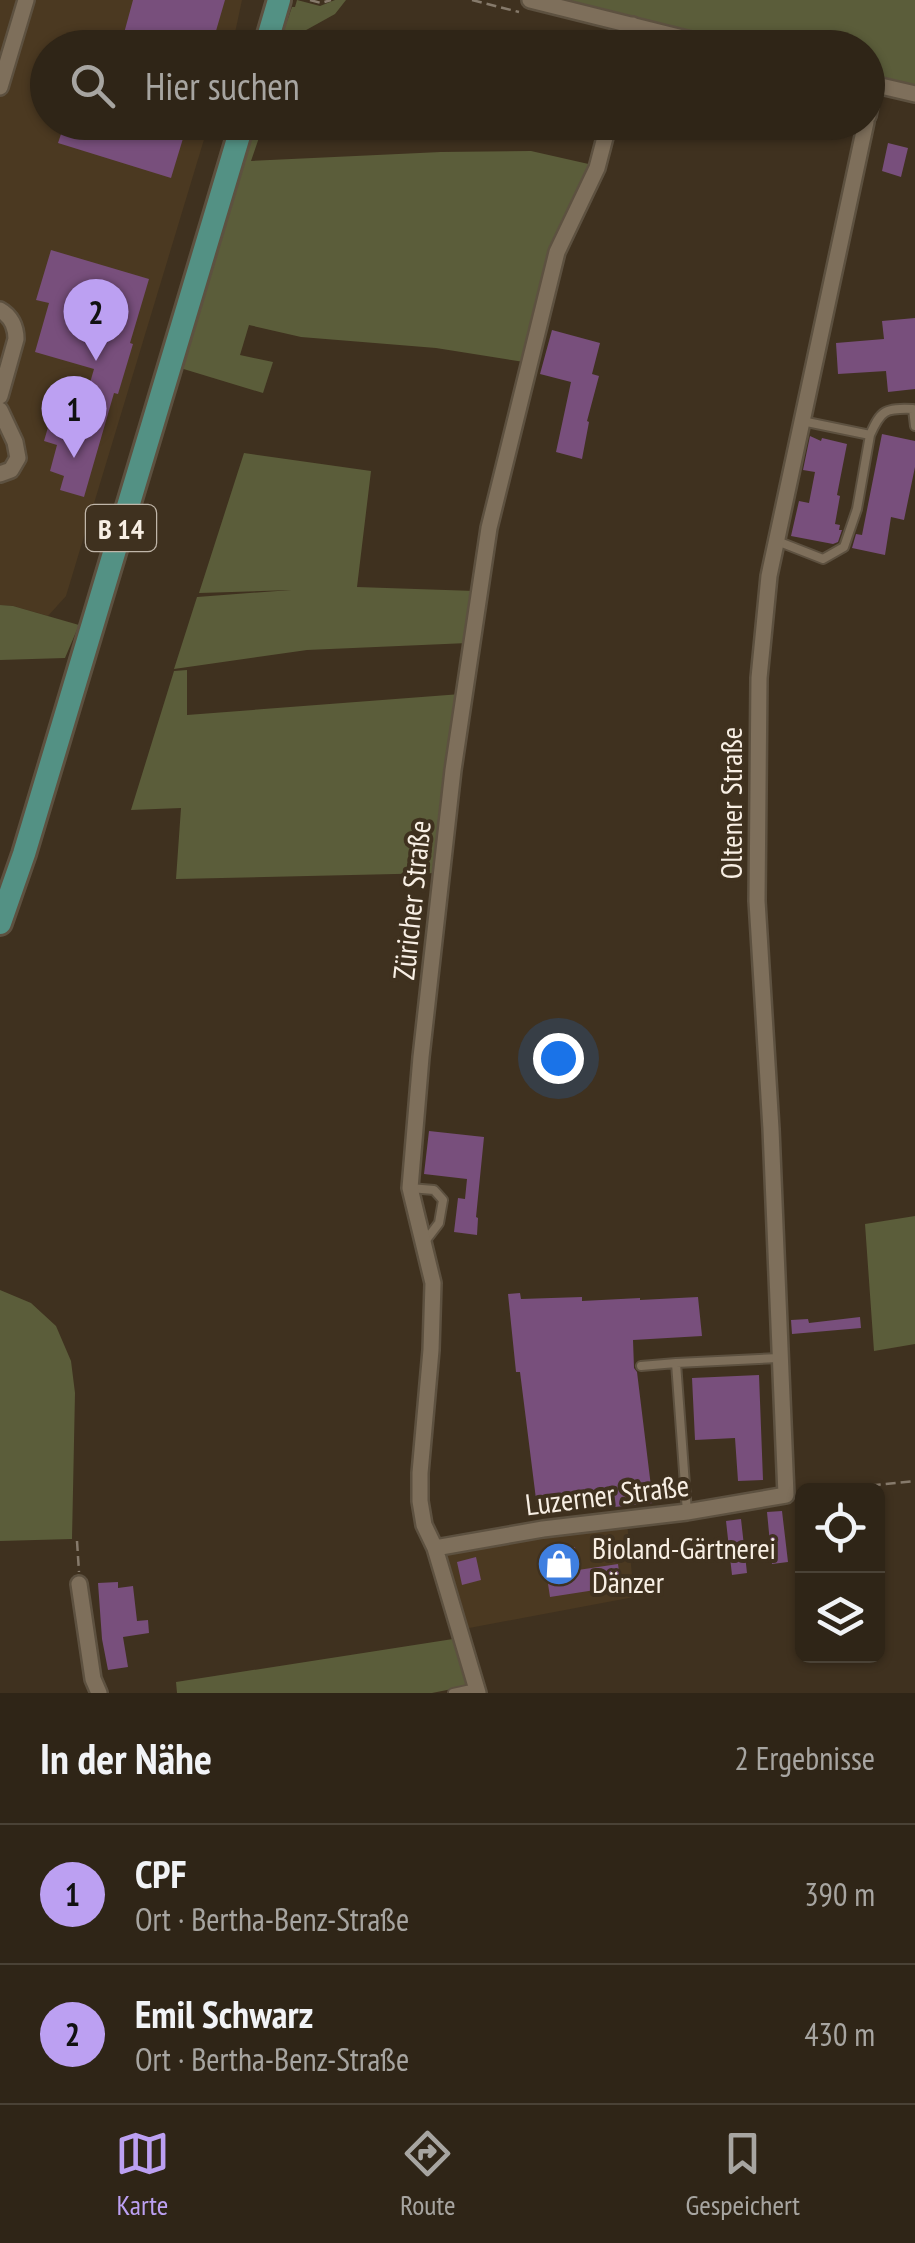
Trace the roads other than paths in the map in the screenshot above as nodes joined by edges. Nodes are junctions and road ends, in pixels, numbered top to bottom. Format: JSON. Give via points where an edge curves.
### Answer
{"nodes":[{"id":1,"x":26,"y":0,"type":"edge"},
{"id":2,"x":279,"y":0,"type":"edge"},
{"id":3,"x":530,"y":0,"type":"edge"},
{"id":4,"x":633,"y":25,"type":"junction"},
{"id":5,"x":270,"y":30,"type":"edge"},
{"id":6,"x":632,"y":30,"type":"edge"},
{"id":7,"x":653,"y":30,"type":"edge"},
{"id":8,"x":0,"y":87,"type":"edge"},
{"id":9,"x":885,"y":87,"type":"edge"},
{"id":10,"x":915,"y":94,"type":"edge"},
{"id":11,"x":237,"y":140,"type":"edge"},
{"id":12,"x":605,"y":140,"type":"edge"},
{"id":13,"x":862,"y":140,"type":"edge"},
{"id":14,"x":0,"y":310,"type":"edge"},
{"id":15,"x":0,"y":396,"type":"edge"},
{"id":16,"x":914,"y":409,"type":"edge"},
{"id":17,"x":0,"y":410,"type":"edge"},
{"id":18,"x":802,"y":421,"type":"junction"},
{"id":19,"x":915,"y":426,"type":"edge"},
{"id":20,"x":870,"y":435,"type":"junction"},
{"id":21,"x":0,"y":474,"type":"edge"},
{"id":22,"x":777,"y":541,"type":"junction"},
{"id":23,"x":0,"y":923,"type":"edge"},
{"id":24,"x":410,"y":1188,"type":"junction"},
{"id":25,"x":423,"y":1244,"type":"junction"},
{"id":26,"x":780,"y":1358,"type":"junction"},
{"id":27,"x":676,"y":1363,"type":"junction"},
{"id":28,"x":641,"y":1366,"type":"dead end"},
{"id":29,"x":786,"y":1495,"type":"joint"},
{"id":30,"x":687,"y":1512,"type":"junction"},
{"id":31,"x":435,"y":1548,"type":"junction"},
{"id":32,"x":80,"y":1584,"type":"road end"},
{"id":33,"x":477,"y":1690,"type":"edge"},
{"id":34,"x":99,"y":1693,"type":"edge"},
{"id":35,"x":453,"y":1693,"type":"edge"}],
"edges":[{"from":1,"to":8,"type":"street"},
{"from":2,"to":5,"type":"main road"},
{"from":3,"to":4,"type":"street"},
{"from":4,"to":6,"type":"street"},
{"from":4,"to":7,"type":"street"},
{"from":9,"to":10,"type":"street"},
{"from":11,"to":23,"type":"main road","number":"B 14"},
{"from":12,"to":24,"type":"street","name":"Züricher Straße","via":[[552,268],[489,528],[453,770]]},
{"from":13,"to":18,"type":"street","name":"Oltener Straße"},
{"from":14,"to":15,"type":"street","via":[[12,321],[16,339]]},
{"from":16,"to":19,"type":"lane"},
{"from":16,"to":20,"type":"lane","via":[[892,408],[879,416]]},
{"from":17,"to":21,"type":"street","via":[[18,458]]},
{"from":18,"to":20,"type":"lane"},
{"from":18,"to":22,"type":"street","name":"Oltener Straße"},
{"from":20,"to":22,"type":"lane","via":[[844,547],[823,559]]},
{"from":22,"to":26,"type":"street","name":"Oltener Straße","via":[[760,661],[756,803]]},
{"from":24,"to":25,"type":"street","name":"Züricher Straße"},
{"from":24,"to":25,"type":"lane","via":[[434,1190],[443,1200],[440,1223]]},
{"from":25,"to":31,"type":"street","name":"Züricher Straße","via":[[433,1283],[420,1502]]},
{"from":26,"to":27,"type":"lane"},
{"from":26,"to":29,"type":"street","name":"Oltener Straße"},
{"from":27,"to":28,"type":"lane"},
{"from":27,"to":30,"type":"lane"},
{"from":29,"to":30,"type":"street","name":"Luzerner Straße"},
{"from":30,"to":31,"type":"street","name":"Luzerner Straße"},
{"from":31,"to":33,"type":"street","name":"Züricher Straße"},
{"from":32,"to":34,"type":"street"},
{"from":33,"to":35,"type":"lane"}]}
